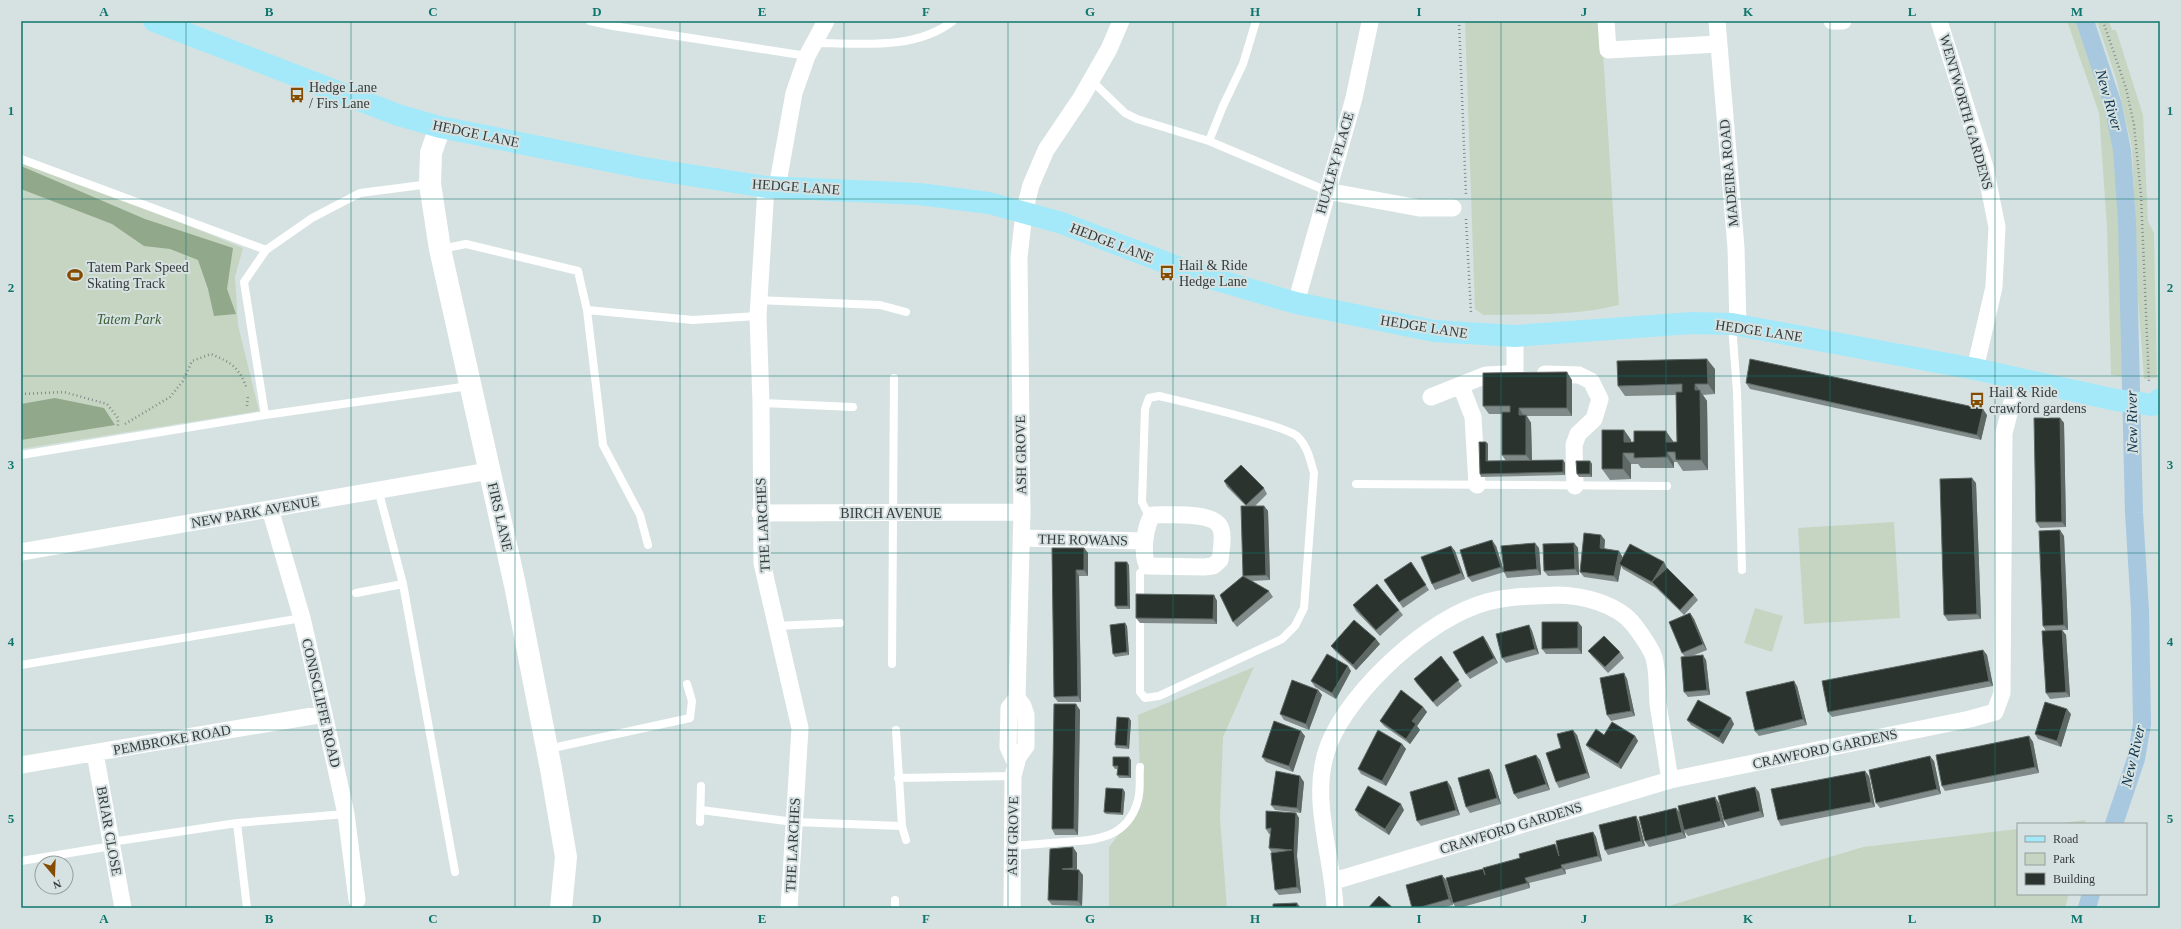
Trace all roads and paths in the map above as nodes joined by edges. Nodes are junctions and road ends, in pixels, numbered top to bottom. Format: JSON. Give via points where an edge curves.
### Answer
{"nodes":[{"id":1,"x":154,"y":21,"type":"edge"},
{"id":2,"x":590,"y":21,"type":"edge"},
{"id":3,"x":826,"y":21,"type":"edge"},
{"id":4,"x":952,"y":21,"type":"edge"},
{"id":5,"x":1121,"y":21,"type":"edge"},
{"id":6,"x":1256,"y":21,"type":"edge"},
{"id":7,"x":1459,"y":21,"type":"edge"},
{"id":8,"x":1606,"y":21,"type":"edge"},
{"id":9,"x":1717,"y":21,"type":"edge"},
{"id":10,"x":1832,"y":21,"type":"edge"},
{"id":11,"x":1843,"y":21,"type":"edge"},
{"id":12,"x":1939,"y":21,"type":"edge"},
{"id":13,"x":2103,"y":21,"type":"edge"},
{"id":14,"x":1370,"y":22,"type":"edge"},
{"id":15,"x":1719,"y":44,"type":"junction"},
{"id":16,"x":810,"y":49,"type":"junction"},
{"id":17,"x":1091,"y":80,"type":"junction"},
{"id":18,"x":440,"y":127,"type":"junction"},
{"id":19,"x":1209,"y":141,"type":"junction"},
{"id":20,"x":21,"y":159,"type":"edge"},
{"id":21,"x":430,"y":184,"type":"junction"},
{"id":22,"x":771,"y":187,"type":"junction"},
{"id":23,"x":1327,"y":191,"type":"junction"},
{"id":24,"x":1462,"y":208,"type":"junction"},
{"id":25,"x":1024,"y":212,"type":"junction"},
{"id":26,"x":440,"y":249,"type":"junction"},
{"id":27,"x":266,"y":250,"type":"junction"},
{"id":28,"x":758,"y":300,"type":"junction"},
{"id":29,"x":1296,"y":304,"type":"junction"},
{"id":30,"x":587,"y":310,"type":"junction"},
{"id":31,"x":906,"y":312,"type":"dead end"},
{"id":32,"x":1478,"y":315,"type":"dead end"},
{"id":33,"x":758,"y":316,"type":"junction"},
{"id":34,"x":1735,"y":324,"type":"junction"},
{"id":35,"x":1515,"y":336,"type":"junction"},
{"id":36,"x":1976,"y":369,"type":"junction"},
{"id":37,"x":1515,"y":374,"type":"junction"},
{"id":38,"x":894,"y":378,"type":"dead end"},
{"id":39,"x":2018,"y":379,"type":"junction"},
{"id":40,"x":470,"y":386,"type":"junction"},
{"id":41,"x":1461,"y":386,"type":"junction"},
{"id":42,"x":21,"y":394,"type":"edge"},
{"id":43,"x":1431,"y":397,"type":"dead end"},
{"id":44,"x":761,"y":402,"type":"junction"},
{"id":45,"x":2155,"y":402,"type":"edge"},
{"id":46,"x":853,"y":406,"type":"dead end"},
{"id":47,"x":242,"y":408,"type":"dead end"},
{"id":48,"x":265,"y":415,"type":"junction"},
{"id":49,"x":133,"y":426,"type":"dead end"},
{"id":50,"x":118,"y":428,"type":"junction"},
{"id":51,"x":21,"y":455,"type":"edge"},
{"id":52,"x":489,"y":471,"type":"junction"},
{"id":53,"x":1356,"y":484,"type":"dead end"},
{"id":54,"x":1477,"y":485,"type":"junction"},
{"id":55,"x":1575,"y":486,"type":"junction"},
{"id":56,"x":1667,"y":486,"type":"dead end"},
{"id":57,"x":378,"y":489,"type":"junction"},
{"id":58,"x":270,"y":509,"type":"junction"},
{"id":59,"x":1022,"y":512,"type":"junction"},
{"id":60,"x":760,"y":513,"type":"junction"},
{"id":61,"x":892,"y":514,"type":"junction"},
{"id":62,"x":1150,"y":518,"type":"junction"},
{"id":63,"x":1021,"y":538,"type":"junction"},
{"id":64,"x":1145,"y":541,"type":"junction"},
{"id":65,"x":648,"y":545,"type":"dead end"},
{"id":66,"x":21,"y":552,"type":"edge"},
{"id":67,"x":1148,"y":566,"type":"junction"},
{"id":68,"x":1742,"y":570,"type":"dead end"},
{"id":69,"x":403,"y":584,"type":"junction"},
{"id":70,"x":356,"y":593,"type":"dead end"},
{"id":71,"x":302,"y":618,"type":"junction"},
{"id":72,"x":840,"y":623,"type":"dead end"},
{"id":73,"x":776,"y":626,"type":"junction"},
{"id":74,"x":892,"y":664,"type":"dead end"},
{"id":75,"x":21,"y":665,"type":"edge"},
{"id":76,"x":687,"y":684,"type":"dead end"},
{"id":77,"x":324,"y":714,"type":"junction"},
{"id":78,"x":896,"y":730,"type":"dead end"},
{"id":79,"x":547,"y":750,"type":"junction"},
{"id":80,"x":96,"y":753,"type":"junction"},
{"id":81,"x":21,"y":765,"type":"edge"},
{"id":82,"x":1140,"y":767,"type":"dead end"},
{"id":83,"x":1015,"y":770,"type":"junction"},
{"id":84,"x":898,"y":778,"type":"junction"},
{"id":85,"x":1670,"y":780,"type":"junction"},
{"id":86,"x":701,"y":786,"type":"dead end"},
{"id":87,"x":700,"y":810,"type":"junction"},
{"id":88,"x":346,"y":814,"type":"junction"},
{"id":89,"x":700,"y":822,"type":"dead end"},
{"id":90,"x":794,"y":822,"type":"junction"},
{"id":91,"x":237,"y":823,"type":"junction"},
{"id":92,"x":902,"y":826,"type":"junction"},
{"id":93,"x":906,"y":840,"type":"dead end"},
{"id":94,"x":112,"y":844,"type":"junction"},
{"id":95,"x":1013,"y":846,"type":"junction"},
{"id":96,"x":21,"y":861,"type":"edge"},
{"id":97,"x":455,"y":872,"type":"dead end"},
{"id":98,"x":1334,"y":882,"type":"junction"},
{"id":99,"x":357,"y":900,"type":"dead end"},
{"id":100,"x":123,"y":908,"type":"edge"},
{"id":101,"x":247,"y":908,"type":"edge"},
{"id":102,"x":561,"y":908,"type":"edge"},
{"id":103,"x":789,"y":908,"type":"edge"},
{"id":104,"x":1012,"y":908,"type":"edge"},
{"id":105,"x":1335,"y":908,"type":"edge"}],
"edges":[{"from":1,"to":18,"type":"main road","name":"HEDGE LANE","via":[[398,115]]},
{"from":2,"to":16,"type":"lane","via":[[612,26]]},
{"from":3,"to":16,"type":"street","name":"THE LARCHES"},
{"from":4,"to":16,"type":"lane","via":[[940,31],[902,43]]},
{"from":5,"to":17,"type":"street","name":"ASH GROVE"},
{"from":6,"to":19,"type":"lane","via":[[1244,64],[1222,106]]},
{"from":7,"to":24,"type":"path"},
{"from":8,"to":15,"type":"street","via":[[1608,50]]},
{"from":9,"to":15,"type":"street","name":"MADEIRA ROAD"},
{"from":10,"to":11,"type":"street"},
{"from":12,"to":36,"type":"street","name":"WENTWORTH GARDENS","via":[[1985,167],[1997,227],[1994,287]]},
{"from":13,"to":45,"type":"path","via":[[2126,88],[2134,125]]},
{"from":14,"to":23,"type":"street","name":"HUXLEY PLACE","via":[[1354,98]]},
{"from":15,"to":34,"type":"street","name":"MADEIRA ROAD","via":[[1736,248]]},
{"from":16,"to":22,"type":"street","name":"THE LARCHES","via":[[794,93]]},
{"from":17,"to":19,"type":"lane","via":[[1125,113]]},
{"from":17,"to":25,"type":"street","name":"ASH GROVE","via":[[1046,150],[1031,185]]},
{"from":18,"to":21,"type":"street","name":"FIRS LANE","via":[[431,153]]},
{"from":18,"to":22,"type":"main road","name":"HEDGE LANE","via":[[644,168]]},
{"from":19,"to":23,"type":"lane"},
{"from":20,"to":27,"type":"lane"},
{"from":21,"to":26,"type":"street","name":"FIRS LANE"},
{"from":21,"to":27,"type":"lane","via":[[360,193],[312,218]]},
{"from":22,"to":25,"type":"main road","name":"HEDGE LANE","via":[[919,194],[989,203]]},
{"from":22,"to":28,"type":"street","name":"THE LARCHES"},
{"from":23,"to":24,"type":"street","via":[[1419,208]]},
{"from":23,"to":29,"type":"street","name":"HUXLEY PLACE"},
{"from":24,"to":32,"type":"path","via":[[1470,313]]},
{"from":25,"to":29,"type":"main road","name":"HEDGE LANE","via":[[1062,223],[1193,273]]},
{"from":25,"to":59,"type":"street","name":"ASH GROVE","via":[[1019,258]]},
{"from":26,"to":30,"type":"lane","via":[[466,244],[578,271]]},
{"from":26,"to":40,"type":"street","name":"FIRS LANE"},
{"from":27,"to":48,"type":"lane","via":[[244,282]]},
{"from":28,"to":31,"type":"lane","via":[[880,306]]},
{"from":28,"to":33,"type":"street","name":"THE LARCHES"},
{"from":29,"to":35,"type":"main road","name":"HEDGE LANE","via":[[1434,331]]},
{"from":30,"to":33,"type":"lane","via":[[693,320]]},
{"from":30,"to":65,"type":"lane","via":[[603,445],[640,515]]},
{"from":33,"to":44,"type":"street","name":"THE LARCHES"},
{"from":34,"to":35,"type":"main road","name":"HEDGE LANE","via":[[1692,323]]},
{"from":34,"to":36,"type":"main road","name":"HEDGE LANE"},
{"from":34,"to":68,"type":"lane"},
{"from":35,"to":37,"type":"street"},
{"from":36,"to":39,"type":"main road","name":"HEDGE LANE"},
{"from":37,"to":41,"type":"street","via":[[1486,375]]},
{"from":37,"to":55,"type":"street","via":[[1579,375],[1591,381],[1600,399],[1594,419],[1578,434],[1574,445]]},
{"from":38,"to":61,"type":"lane"},
{"from":39,"to":45,"type":"main road","name":"HEDGE LANE","via":[[2116,400]]},
{"from":39,"to":85,"type":"street","name":"CRAWFORD GARDENS","via":[[2004,433],[2002,693],[1995,712]]},
{"from":40,"to":48,"type":"lane"},
{"from":40,"to":52,"type":"street","name":"FIRS LANE"},
{"from":41,"to":43,"type":"street"},
{"from":41,"to":54,"type":"street","via":[[1473,417]]},
{"from":42,"to":50,"type":"path","via":[[64,392],[107,404],[118,418]]},
{"from":44,"to":46,"type":"lane"},
{"from":44,"to":60,"type":"street","name":"THE LARCHES"},
{"from":47,"to":50,"type":"path","via":[[247,406],[248,393],[240,372],[227,360],[211,354],[192,360],[183,381],[170,398]]},
{"from":48,"to":51,"type":"lane"},
{"from":49,"to":50,"type":"path"},
{"from":52,"to":57,"type":"street","name":"NEW PARK AVENUE"},
{"from":52,"to":79,"type":"street","name":"FIRS LANE","via":[[515,585]]},
{"from":53,"to":54,"type":"lane"},
{"from":54,"to":55,"type":"lane"},
{"from":55,"to":56,"type":"lane"},
{"from":57,"to":58,"type":"street","name":"NEW PARK AVENUE"},
{"from":57,"to":69,"type":"lane"},
{"from":58,"to":66,"type":"street","name":"NEW PARK AVENUE"},
{"from":58,"to":71,"type":"street","name":"CONISCLIFFE ROAD"},
{"from":59,"to":61,"type":"street","name":"BIRCH AVENUE"},
{"from":59,"to":63,"type":"street","name":"ASH GROVE"},
{"from":60,"to":61,"type":"street","name":"BIRCH AVENUE"},
{"from":60,"to":73,"type":"street","name":"THE LARCHES","via":[[762,563]]},
{"from":61,"to":74,"type":"lane"},
{"from":62,"to":64,"type":"street"},
{"from":62,"to":67,"type":"street","via":[[1153,515],[1204,516],[1216,521],[1221,529],[1220,560],[1213,566],[1204,567]]},
{"from":62,"to":67,"type":"lane","via":[[1142,502],[1145,409],[1149,398],[1159,396],[1276,427],[1297,436],[1309,453],[1314,473],[1304,608],[1295,626],[1282,639],[1159,696],[1145,698],[1140,692],[1140,573]]},
{"from":63,"to":64,"type":"street","name":"THE ROWANS"},
{"from":63,"to":83,"type":"street","name":"ASH GROVE","via":[[1017,698],[1009,708],[1008,747]]},
{"from":64,"to":67,"type":"street","via":[[1144,561]]},
{"from":69,"to":70,"type":"lane"},
{"from":69,"to":97,"type":"lane"},
{"from":71,"to":75,"type":"lane"},
{"from":71,"to":77,"type":"street","name":"CONISCLIFFE ROAD"},
{"from":72,"to":73,"type":"lane"},
{"from":73,"to":90,"type":"street","name":"THE LARCHES","via":[[800,728]]},
{"from":76,"to":79,"type":"lane","via":[[692,701],[690,718]]},
{"from":77,"to":80,"type":"street","name":"PEMBROKE ROAD"},
{"from":77,"to":88,"type":"street","name":"CONISCLIFFE ROAD"},
{"from":78,"to":84,"type":"lane"},
{"from":79,"to":102,"type":"street","name":"FIRS LANE","via":[[566,858]]},
{"from":80,"to":81,"type":"street","name":"PEMBROKE ROAD"},
{"from":80,"to":94,"type":"street","name":"BRIAR CLOSE"},
{"from":82,"to":95,"type":"lane","via":[[1138,800],[1133,814],[1114,833],[1098,840]]},
{"from":83,"to":84,"type":"lane"},
{"from":83,"to":95,"type":"street","name":"ASH GROVE"},
{"from":84,"to":92,"type":"lane"},
{"from":85,"to":98,"type":"street","name":"CRAWFORD GARDENS"},
{"from":85,"to":98,"type":"street","via":[[1653,655],[1633,623],[1607,605],[1572,595],[1528,596],[1488,602],[1450,616],[1408,647],[1355,700],[1342,719],[1328,745],[1320,787],[1324,832]]},
{"from":86,"to":87,"type":"lane"},
{"from":87,"to":89,"type":"lane"},
{"from":87,"to":90,"type":"lane"},
{"from":88,"to":91,"type":"lane"},
{"from":88,"to":99,"type":"street","name":"CONISCLIFFE ROAD"},
{"from":90,"to":92,"type":"lane"},
{"from":90,"to":103,"type":"street","name":"THE LARCHES"},
{"from":91,"to":94,"type":"lane"},
{"from":91,"to":101,"type":"lane"},
{"from":92,"to":93,"type":"lane"},
{"from":94,"to":96,"type":"lane"},
{"from":94,"to":100,"type":"street","name":"BRIAR CLOSE"},
{"from":95,"to":104,"type":"street","name":"ASH GROVE"},
{"from":98,"to":105,"type":"street"}]}
